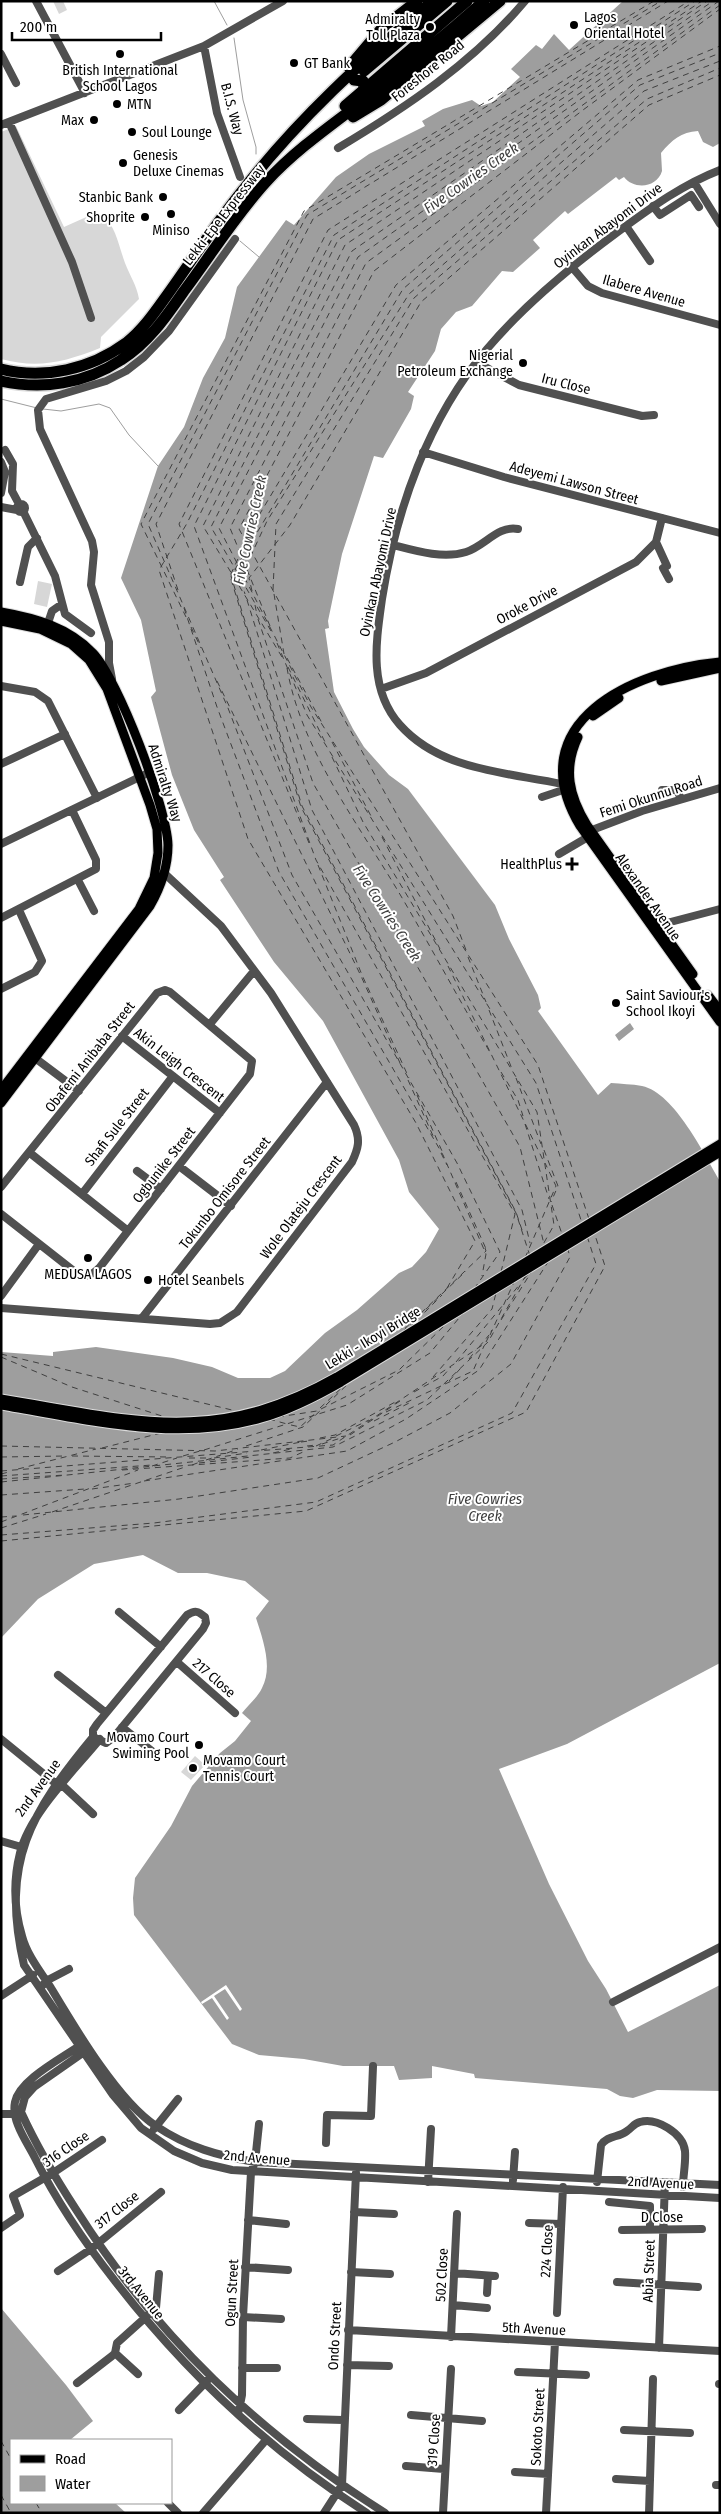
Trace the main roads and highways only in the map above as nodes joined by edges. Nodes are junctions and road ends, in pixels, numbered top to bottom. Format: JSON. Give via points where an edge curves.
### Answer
{"nodes":[{"id":1,"x":417,"y":1,"type":"edge"},
{"id":2,"x":432,"y":1,"type":"edge"},
{"id":3,"x":447,"y":1,"type":"edge"},
{"id":4,"x":467,"y":1,"type":"edge"},
{"id":5,"x":484,"y":1,"type":"edge"},
{"id":6,"x":500,"y":1,"type":"edge"},
{"id":7,"x":354,"y":80,"type":"junction"},
{"id":8,"x":364,"y":90,"type":"junction"},
{"id":9,"x":297,"y":127,"type":"junction"},
{"id":10,"x":293,"y":156,"type":"junction"},
{"id":11,"x":1,"y":368,"type":"edge"},
{"id":12,"x":1,"y":381,"type":"edge"},
{"id":13,"x":1,"y":612,"type":"edge"},
{"id":14,"x":1,"y":621,"type":"edge"},
{"id":15,"x":720,"y":662,"type":"edge"},
{"id":16,"x":720,"y":668,"type":"edge"},
{"id":17,"x":144,"y":775,"type":"junction"},
{"id":18,"x":565,"y":785,"type":"junction"},
{"id":19,"x":619,"y":875,"type":"junction"},
{"id":20,"x":720,"y":1011,"type":"edge"},
{"id":21,"x":720,"y":1022,"type":"edge"},
{"id":22,"x":1,"y":1090,"type":"edge"},
{"id":23,"x":1,"y":1102,"type":"edge"},
{"id":24,"x":720,"y":1144,"type":"edge"},
{"id":25,"x":720,"y":1152,"type":"edge"},
{"id":26,"x":1,"y":1398,"type":"edge"},
{"id":27,"x":1,"y":1405,"type":"edge"}],
"edges":[{"from":1,"to":9,"type":"highway","via":[[382,28]]},
{"from":2,"to":9,"type":"highway","name":"Lekki-Epe Expressway","via":[[352,72]]},
{"from":3,"to":7,"type":"highway"},
{"from":4,"to":8,"type":"highway"},
{"from":5,"to":10,"type":"highway","name":"Lekki-Epe Expressway","via":[[411,64]]},
{"from":6,"to":10,"type":"highway","via":[[381,100]]},
{"from":7,"to":8,"type":"highway","via":[[363,81]]},
{"from":7,"to":9,"type":"highway"},
{"from":8,"to":10,"type":"highway"},
{"from":9,"to":11,"type":"highway","name":"Lekki-Epe Expressway","via":[[241,192],[151,316],[128,341],[104,357],[73,369],[38,374]]},
{"from":10,"to":12,"type":"highway","name":"Lekki-Epe Expressway","via":[[256,194],[164,320],[131,353],[107,368],[65,383],[39,385]]},
{"from":13,"to":17,"type":"main road","name":"Admiralty Way","via":[[48,623],[74,636],[94,654],[113,681]]},
{"from":14,"to":17,"type":"main road","name":"Admiralty Way","via":[[60,637],[89,660],[107,689]]},
{"from":15,"to":18,"type":"main road","via":[[657,676],[600,702],[585,716],[572,737],[562,765]]},
{"from":16,"to":18,"type":"main road","via":[[656,682],[602,708],[577,738]]},
{"from":17,"to":22,"type":"main road","name":"Admiralty Way","via":[[158,841],[157,865],[150,889],[131,920]]},
{"from":17,"to":23,"type":"main road","name":"Admiralty Way","via":[[165,824],[168,845],[164,874],[156,896],[142,919]]},
{"from":18,"to":19,"type":"main road","name":"Alexander Avenue","via":[[573,814]]},
{"from":19,"to":20,"type":"main road","name":"Alexander Avenue"},
{"from":19,"to":21,"type":"main road","name":"Alexander Avenue"},
{"from":24,"to":26,"type":"main road","name":"Lekki - Ikoyi Bridge","via":[[337,1377],[280,1405],[240,1417],[175,1424],[128,1420]]},
{"from":25,"to":27,"type":"main road","name":"Lekki - Ikoyi Bridge","via":[[341,1382],[282,1411],[221,1427],[176,1430],[130,1426]]}]}
